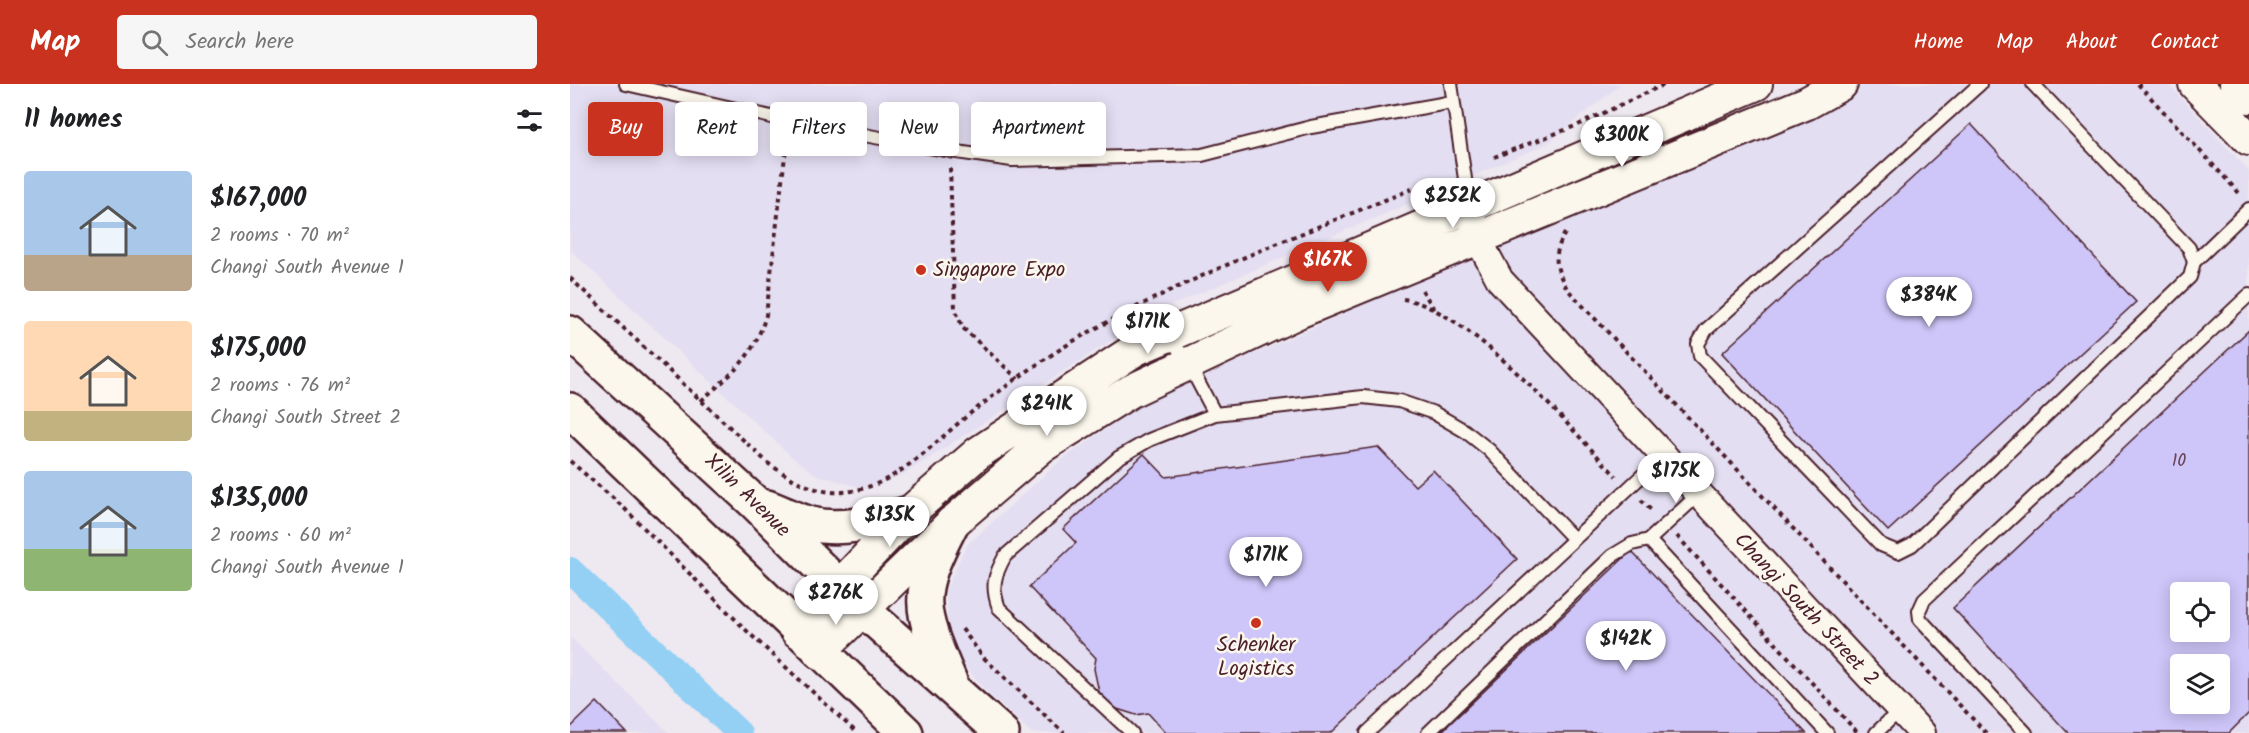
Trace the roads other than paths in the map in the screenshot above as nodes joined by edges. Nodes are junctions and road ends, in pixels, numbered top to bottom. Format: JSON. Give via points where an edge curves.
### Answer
{"nodes":[{"id":1,"x":626,"y":84,"type":"edge"},
{"id":2,"x":1451,"y":84,"type":"edge"},
{"id":3,"x":1756,"y":84,"type":"edge"},
{"id":4,"x":1841,"y":84,"type":"edge"},
{"id":5,"x":1980,"y":84,"type":"edge"},
{"id":6,"x":2033,"y":84,"type":"edge"},
{"id":7,"x":2195,"y":84,"type":"edge"},
{"id":8,"x":2236,"y":84,"type":"edge"},
{"id":9,"x":2249,"y":97,"type":"edge"},
{"id":10,"x":1454,"y":102,"type":"junction"},
{"id":11,"x":2249,"y":139,"type":"edge"},
{"id":12,"x":1469,"y":207,"type":"junction"},
{"id":13,"x":2249,"y":209,"type":"edge"},
{"id":14,"x":1478,"y":239,"type":"junction"},
{"id":15,"x":2194,"y":262,"type":"junction"},
{"id":16,"x":2249,"y":295,"type":"edge"},
{"id":17,"x":570,"y":333,"type":"edge"},
{"id":18,"x":1168,"y":335,"type":"junction"},
{"id":19,"x":1188,"y":363,"type":"junction"},
{"id":20,"x":570,"y":410,"type":"edge"},
{"id":21,"x":1215,"y":414,"type":"junction"},
{"id":22,"x":1662,"y":457,"type":"junction"},
{"id":23,"x":1698,"y":495,"type":"junction"},
{"id":24,"x":754,"y":502,"type":"junction"},
{"id":25,"x":909,"y":513,"type":"junction"},
{"id":26,"x":952,"y":523,"type":"junction"},
{"id":27,"x":1575,"y":539,"type":"junction"},
{"id":28,"x":1649,"y":540,"type":"junction"},
{"id":29,"x":838,"y":587,"type":"junction"},
{"id":30,"x":862,"y":609,"type":"junction"},
{"id":31,"x":808,"y":641,"type":"junction"},
{"id":32,"x":953,"y":688,"type":"junction"},
{"id":33,"x":1900,"y":710,"type":"junction"},
{"id":34,"x":906,"y":733,"type":"edge"},
{"id":35,"x":1002,"y":733,"type":"edge"},
{"id":36,"x":1132,"y":733,"type":"edge"},
{"id":37,"x":1367,"y":733,"type":"edge"},
{"id":38,"x":1428,"y":733,"type":"edge"},
{"id":39,"x":1827,"y":733,"type":"edge"},
{"id":40,"x":1876,"y":733,"type":"edge"},
{"id":41,"x":1922,"y":733,"type":"edge"},
{"id":42,"x":2026,"y":733,"type":"edge"}],
"edges":[{"from":1,"to":10,"type":"lane","via":[[789,121],[1012,160],[1202,154],[1311,127]]},
{"from":2,"to":10,"type":"lane"},
{"from":3,"to":12,"type":"street"},
{"from":4,"to":14,"type":"street","via":[[1807,103]]},
{"from":5,"to":15,"type":"lane","via":[[1706,330],[1698,344],[1700,356],[1881,545],[1898,552],[1912,545],[2190,277]]},
{"from":6,"to":15,"type":"lane","via":[[2189,248]]},
{"from":7,"to":11,"type":"street"},
{"from":8,"to":9,"type":"street"},
{"from":10,"to":12,"type":"lane"},
{"from":12,"to":14,"type":"street","name":"Changi South Street 2"},
{"from":12,"to":18,"type":"street"},
{"from":13,"to":15,"type":"lane"},
{"from":14,"to":19,"type":"street","via":[[1298,312]]},
{"from":14,"to":22,"type":"street","name":"Changi South Street 2","via":[[1500,280]]},
{"from":16,"to":42,"type":"lane","via":[[1924,600],[1920,619]]},
{"from":17,"to":24,"type":"main road","name":"Xilin Avenue"},
{"from":18,"to":19,"type":"lane"},
{"from":18,"to":25,"type":"street","via":[[1136,349],[978,453]]},
{"from":19,"to":21,"type":"lane"},
{"from":19,"to":26,"type":"street","via":[[1131,391],[1041,447]]},
{"from":20,"to":31,"type":"main road"},
{"from":21,"to":27,"type":"lane","via":[[1363,398],[1399,401],[1434,413],[1489,450]]},
{"from":21,"to":36,"type":"lane","via":[[1149,440],[1118,458],[1005,556],[994,575],[993,592],[999,608]]},
{"from":22,"to":23,"type":"street","name":"Changi South Street 2"},
{"from":22,"to":27,"type":"lane"},
{"from":23,"to":28,"type":"lane"},
{"from":23,"to":33,"type":"street","name":"Changi South Street 2"},
{"from":24,"to":25,"type":"main road","via":[[812,524],[836,526],[876,522]]},
{"from":24,"to":29,"type":"main road","name":"Xilin Avenue"},
{"from":25,"to":29,"type":"street"},
{"from":26,"to":30,"type":"street"},
{"from":26,"to":32,"type":"main road","via":[[930,567],[924,594],[927,627]]},
{"from":27,"to":37,"type":"lane"},
{"from":28,"to":38,"type":"lane","via":[[1632,544],[1612,556]]},
{"from":28,"to":39,"type":"lane"},
{"from":29,"to":30,"type":"main road","name":"Xilin Avenue"},
{"from":29,"to":31,"type":"street"},
{"from":30,"to":31,"type":"street"},
{"from":30,"to":32,"type":"main road","name":"Xilin Avenue"},
{"from":31,"to":34,"type":"main road"},
{"from":32,"to":35,"type":"main road","name":"Xilin Avenue"},
{"from":33,"to":40,"type":"lane"},
{"from":33,"to":41,"type":"street","name":"Changi South Street 2"}]}
